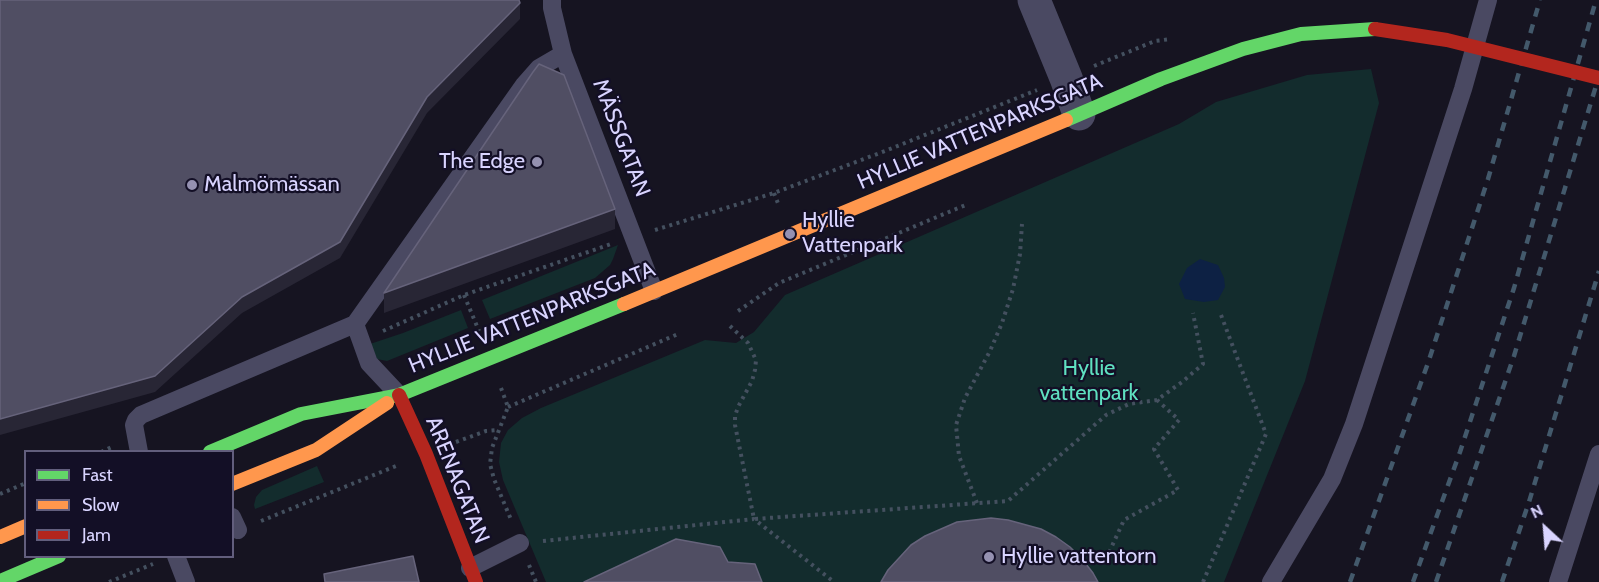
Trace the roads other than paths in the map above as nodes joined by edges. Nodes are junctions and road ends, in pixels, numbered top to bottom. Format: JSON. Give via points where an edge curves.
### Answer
{"nodes":[{"id":1,"x":552,"y":0,"type":"edge"},
{"id":2,"x":1034,"y":0,"type":"edge"},
{"id":3,"x":1488,"y":0,"type":"edge"},
{"id":4,"x":563,"y":54,"type":"junction"},
{"id":5,"x":1599,"y":78,"type":"edge"},
{"id":6,"x":1079,"y":114,"type":"junction"},
{"id":7,"x":654,"y":291,"type":"junction"},
{"id":8,"x":355,"y":324,"type":"junction"},
{"id":9,"x":399,"y":395,"type":"junction"},
{"id":10,"x":139,"y":450,"type":"edge"},
{"id":11,"x":215,"y":450,"type":"edge"},
{"id":12,"x":1599,"y":454,"type":"edge"},
{"id":13,"x":234,"y":483,"type":"edge"},
{"id":14,"x":24,"y":527,"type":"edge"},
{"id":15,"x":0,"y":537,"type":"edge"},
{"id":16,"x":520,"y":543,"type":"road end"},
{"id":17,"x":54,"y":558,"type":"edge"},
{"id":18,"x":169,"y":559,"type":"edge"},
{"id":19,"x":473,"y":575,"type":"edge"},
{"id":20,"x":0,"y":581,"type":"edge"},
{"id":21,"x":186,"y":582,"type":"edge"},
{"id":22,"x":1271,"y":582,"type":"edge"},
{"id":23,"x":1558,"y":582,"type":"edge"}],
"edges":[{"from":1,"to":4,"type":"lane","name":"MÄSSGATAN"},
{"from":2,"to":6,"type":"street"},
{"from":3,"to":22,"type":"lane","via":[[1354,424],[1332,480]]},
{"from":4,"to":7,"type":"lane","name":"MÄSSGATAN"},
{"from":4,"to":8,"type":"lane","via":[[539,68],[524,85]]},
{"from":5,"to":6,"type":"street","name":"HYLLIE VATTENPARKSGATA","bridge":true,"via":[[1447,40],[1375,29],[1301,34],[1243,49]]},
{"from":6,"to":7,"type":"street","name":"HYLLIE VATTENPARKSGATA"},
{"from":7,"to":9,"type":"street","name":"HYLLIE VATTENPARKSGATA"},
{"from":8,"to":9,"type":"lane","via":[[369,363]]},
{"from":8,"to":10,"type":"lane","via":[[141,415],[134,425]]},
{"from":9,"to":11,"type":"street","name":"HYLLIE VATTENPARKSGATA","via":[[301,414]]},
{"from":9,"to":13,"type":"street","name":"HYLLIE VATTENPARKSGATA","via":[[316,450]]},
{"from":9,"to":19,"type":"street","name":"ARENAGATAN"},
{"from":12,"to":23,"type":"lane"},
{"from":14,"to":15,"type":"street"},
{"from":16,"to":19,"type":"lane"},
{"from":17,"to":20,"type":"street"},
{"from":18,"to":21,"type":"lane"}]}
